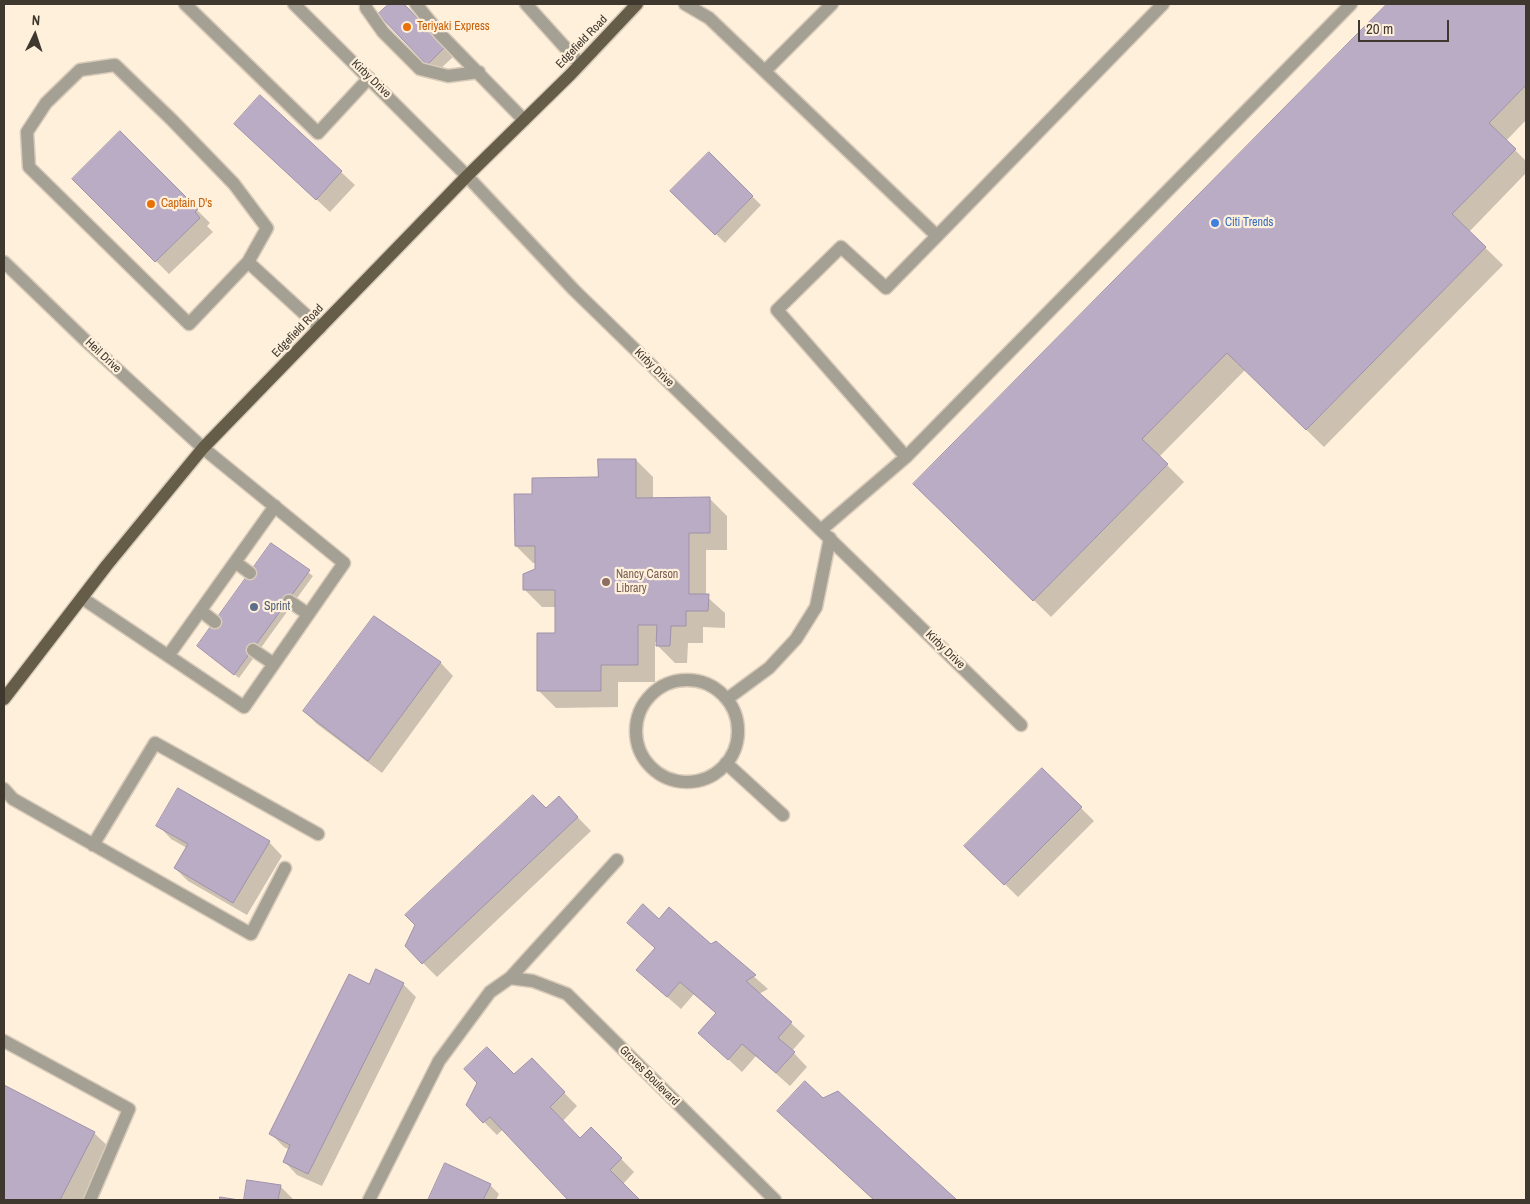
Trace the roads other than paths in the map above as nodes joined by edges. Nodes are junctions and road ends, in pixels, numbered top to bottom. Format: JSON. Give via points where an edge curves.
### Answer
{"nodes":[{"id":1,"x":185,"y":4,"type":"edge"},
{"id":2,"x":294,"y":4,"type":"edge"},
{"id":3,"x":366,"y":4,"type":"edge"},
{"id":4,"x":416,"y":4,"type":"edge"},
{"id":5,"x":526,"y":4,"type":"edge"},
{"id":6,"x":637,"y":4,"type":"edge"},
{"id":7,"x":685,"y":4,"type":"edge"},
{"id":8,"x":832,"y":4,"type":"edge"},
{"id":9,"x":1163,"y":4,"type":"edge"},
{"id":10,"x":1351,"y":4,"type":"edge"},
{"id":11,"x":580,"y":64,"type":"junction"},
{"id":12,"x":765,"y":71,"type":"junction"},
{"id":13,"x":479,"y":72,"type":"junction"},
{"id":14,"x":369,"y":78,"type":"junction"},
{"id":15,"x":524,"y":120,"type":"junction"},
{"id":16,"x":467,"y":176,"type":"junction"},
{"id":17,"x":937,"y":236,"type":"junction"},
{"id":18,"x":248,"y":262,"type":"junction"},
{"id":19,"x":5,"y":266,"type":"edge"},
{"id":20,"x":320,"y":328,"type":"junction"},
{"id":21,"x":203,"y":448,"type":"junction"},
{"id":22,"x":906,"y":456,"type":"junction"},
{"id":23,"x":275,"y":506,"type":"junction"},
{"id":24,"x":825,"y":534,"type":"junction"},
{"id":25,"x":235,"y":562,"type":"junction"},
{"id":26,"x":250,"y":573,"type":"dead end"},
{"id":27,"x":82,"y":598,"type":"junction"},
{"id":28,"x":288,"y":600,"type":"dead end"},
{"id":29,"x":200,"y":611,"type":"junction"},
{"id":30,"x":308,"y":614,"type":"junction"},
{"id":31,"x":215,"y":622,"type":"dead end"},
{"id":32,"x":253,"y":650,"type":"dead end"},
{"id":33,"x":168,"y":656,"type":"junction"},
{"id":34,"x":274,"y":664,"type":"junction"},
{"id":35,"x":4,"y":699,"type":"edge"},
{"id":36,"x":727,"y":699,"type":"junction"},
{"id":37,"x":1021,"y":725,"type":"dead end"},
{"id":38,"x":726,"y":763,"type":"junction"},
{"id":39,"x":4,"y":789,"type":"edge"},
{"id":40,"x":783,"y":815,"type":"dead end"},
{"id":41,"x":318,"y":834,"type":"dead end"},
{"id":42,"x":93,"y":845,"type":"junction"},
{"id":43,"x":617,"y":860,"type":"dead end"},
{"id":44,"x":285,"y":868,"type":"dead end"},
{"id":45,"x":510,"y":978,"type":"junction"},
{"id":46,"x":4,"y":1041,"type":"edge"},
{"id":47,"x":90,"y":1200,"type":"edge"},
{"id":48,"x":370,"y":1200,"type":"edge"},
{"id":49,"x":775,"y":1200,"type":"edge"}],
"edges":[{"from":1,"to":14,"type":"street","via":[[318,133]]},
{"from":2,"to":14,"type":"street","name":"Kirby Drive"},
{"from":3,"to":13,"type":"street","via":[[383,32],[420,69],[448,76]]},
{"from":4,"to":13,"type":"street","via":[[440,34]]},
{"from":5,"to":11,"type":"street"},
{"from":6,"to":11,"type":"main road","name":"Edgefield Road"},
{"from":7,"to":12,"type":"street","via":[[709,18]]},
{"from":8,"to":12,"type":"street"},
{"from":9,"to":17,"type":"street"},
{"from":10,"to":22,"type":"street"},
{"from":11,"to":15,"type":"main road","name":"Edgefield Road"},
{"from":12,"to":17,"type":"street"},
{"from":13,"to":15,"type":"street"},
{"from":14,"to":16,"type":"street","name":"Kirby Drive"},
{"from":15,"to":16,"type":"main road","name":"Edgefield Road"},
{"from":16,"to":20,"type":"main road","name":"Edgefield Road"},
{"from":16,"to":24,"type":"street","name":"Kirby Drive","via":[[574,290]]},
{"from":17,"to":22,"type":"street","via":[[886,288],[842,247],[776,310]]},
{"from":18,"to":18,"type":"street","via":[[267,228],[234,184],[115,65],[80,70],[46,103],[27,132],[29,167],[189,324]]},
{"from":18,"to":20,"type":"street"},
{"from":19,"to":21,"type":"street","name":"Heil Drive"},
{"from":20,"to":21,"type":"main road","name":"Edgefield Road"},
{"from":21,"to":23,"type":"street","name":"Heil Drive"},
{"from":21,"to":27,"type":"main road","name":"Edgefield Road"},
{"from":22,"to":24,"type":"street"},
{"from":23,"to":25,"type":"street"},
{"from":23,"to":30,"type":"street","name":"Heil Drive","via":[[344,563]]},
{"from":24,"to":36,"type":"street","via":[[816,607],[796,639],[768,668]]},
{"from":24,"to":37,"type":"street","name":"Kirby Drive"},
{"from":25,"to":26,"type":"street"},
{"from":25,"to":29,"type":"street"},
{"from":27,"to":33,"type":"street"},
{"from":27,"to":35,"type":"main road","name":"Edgefield Road"},
{"from":28,"to":30,"type":"street"},
{"from":29,"to":31,"type":"street"},
{"from":29,"to":33,"type":"street"},
{"from":30,"to":34,"type":"street"},
{"from":32,"to":34,"type":"street"},
{"from":33,"to":34,"type":"street","via":[[244,707]]},
{"from":36,"to":38,"type":"street","via":[[738,722],[738,739]]},
{"from":36,"to":38,"type":"street","via":[[709,684],[693,680],[676,681],[659,688],[647,699],[638,714],[636,731],[639,748],[647,763],[676,781],[708,777]]},
{"from":38,"to":40,"type":"street"},
{"from":39,"to":42,"type":"street","via":[[13,799]]},
{"from":41,"to":42,"type":"street","via":[[155,743]]},
{"from":42,"to":44,"type":"street","via":[[251,934]]},
{"from":43,"to":45,"type":"street"},
{"from":45,"to":48,"type":"street","via":[[490,992],[439,1061]]},
{"from":45,"to":49,"type":"street","name":"Groves Boulevard","via":[[533,981],[567,994]]},
{"from":46,"to":47,"type":"street","via":[[129,1109]]}]}
